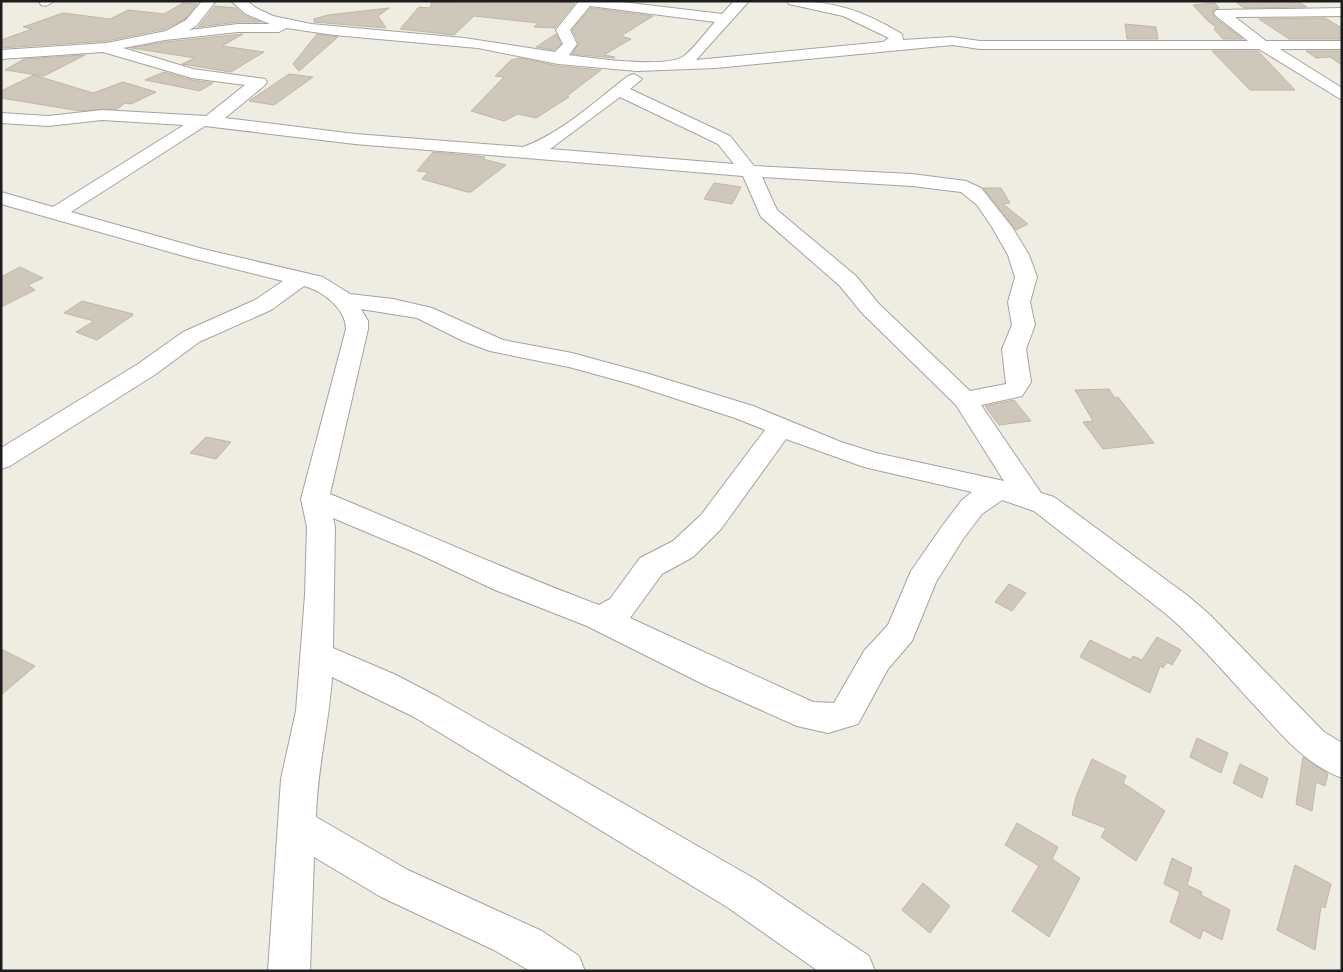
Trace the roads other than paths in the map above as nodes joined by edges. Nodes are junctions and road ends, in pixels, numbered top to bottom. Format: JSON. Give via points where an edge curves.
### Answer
{"nodes":[{"id":1,"x":209,"y":1,"type":"edge"},
{"id":2,"x":238,"y":1,"type":"edge"},
{"id":3,"x":587,"y":1,"type":"edge"},
{"id":4,"x":742,"y":1,"type":"edge"},
{"id":5,"x":794,"y":1,"type":"edge"},
{"id":6,"x":1342,"y":12,"type":"edge"},
{"id":7,"x":726,"y":19,"type":"junction"},
{"id":8,"x":300,"y":26,"type":"junction"},
{"id":9,"x":154,"y":38,"type":"junction"},
{"id":10,"x":1342,"y":45,"type":"edge"},
{"id":11,"x":886,"y":46,"type":"junction"},
{"id":12,"x":1264,"y":46,"type":"junction"},
{"id":13,"x":107,"y":47,"type":"junction"},
{"id":14,"x":1,"y":55,"type":"edge"},
{"id":15,"x":558,"y":59,"type":"junction"},
{"id":16,"x":670,"y":66,"type":"junction"},
{"id":17,"x":1334,"y":85,"type":"edge"},
{"id":18,"x":620,"y":90,"type":"junction"},
{"id":19,"x":1342,"y":95,"type":"edge"},
{"id":20,"x":1,"y":118,"type":"edge"},
{"id":21,"x":26,"y":119,"type":"junction"},
{"id":22,"x":206,"y":121,"type":"junction"},
{"id":23,"x":1,"y":134,"type":"edge"},
{"id":24,"x":523,"y":153,"type":"junction"},
{"id":25,"x":750,"y":171,"type":"junction"},
{"id":26,"x":1,"y":198,"type":"edge"},
{"id":27,"x":56,"y":213,"type":"junction"},
{"id":28,"x":300,"y":279,"type":"junction"},
{"id":29,"x":344,"y":300,"type":"junction"},
{"id":30,"x":965,"y":400,"type":"junction"},
{"id":31,"x":781,"y":427,"type":"junction"},
{"id":32,"x":1,"y":460,"type":"edge"},
{"id":33,"x":1000,"y":489,"type":"junction"},
{"id":34,"x":315,"y":499,"type":"junction"},
{"id":35,"x":1031,"y":499,"type":"junction"},
{"id":36,"x":598,"y":617,"type":"junction"},
{"id":37,"x":317,"y":656,"type":"junction"},
{"id":38,"x":1342,"y":762,"type":"edge"},
{"id":39,"x":297,"y":826,"type":"junction"},
{"id":40,"x":289,"y":971,"type":"edge"},
{"id":41,"x":564,"y":971,"type":"edge"},
{"id":42,"x":854,"y":971,"type":"edge"}],
"edges":[{"from":1,"to":9,"type":"street","via":[[182,30]]},
{"from":2,"to":8,"type":"street","via":[[255,14]]},
{"from":3,"to":7,"type":"street"},
{"from":3,"to":15,"type":"street","via":[[565,26],[570,44]]},
{"from":4,"to":7,"type":"street"},
{"from":5,"to":11,"type":"street","via":[[827,6],[876,25],[897,37]]},
{"from":6,"to":12,"type":"street","via":[[1221,13]]},
{"from":7,"to":16,"type":"street","via":[[688,60]]},
{"from":8,"to":9,"type":"street","via":[[238,28]]},
{"from":8,"to":15,"type":"street","via":[[506,48]]},
{"from":9,"to":13,"type":"street"},
{"from":10,"to":12,"type":"street"},
{"from":11,"to":12,"type":"street","via":[[952,41],[980,45]]},
{"from":11,"to":16,"type":"street","via":[[796,57]]},
{"from":12,"to":17,"type":"street"},
{"from":13,"to":14,"type":"street"},
{"from":13,"to":22,"type":"street","via":[[192,73],[259,82]]},
{"from":15,"to":16,"type":"street","via":[[608,65]]},
{"from":16,"to":18,"type":"street","via":[[630,81]]},
{"from":17,"to":19,"type":"street"},
{"from":18,"to":24,"type":"street","via":[[543,146]]},
{"from":18,"to":25,"type":"street","via":[[724,140]]},
{"from":20,"to":21,"type":"street"},
{"from":21,"to":22,"type":"street","via":[[63,120],[102,115]]},
{"from":21,"to":23,"type":"street"},
{"from":22,"to":24,"type":"street","via":[[355,139]]},
{"from":22,"to":27,"type":"street"},
{"from":24,"to":25,"type":"street"},
{"from":25,"to":30,"type":"street","via":[[768,213],[848,282],[870,308]]},
{"from":25,"to":30,"type":"street","via":[[946,183],[974,190],[981,196],[1008,235],[1026,278],[1026,287],[1019,302],[1024,327],[1013,350],[1020,380],[1013,391]]},
{"from":26,"to":27,"type":"street"},
{"from":27,"to":28,"type":"street","via":[[198,254]]},
{"from":28,"to":29,"type":"street","via":[[324,286]]},
{"from":28,"to":32,"type":"street","via":[[263,305],[183,342],[147,369]]},
{"from":29,"to":31,"type":"street","via":[[424,313],[498,346],[572,360],[640,378]]},
{"from":29,"to":34,"type":"street","via":[[357,321],[357,329]]},
{"from":30,"to":35,"type":"street"},
{"from":31,"to":33,"type":"street","via":[[873,461]]},
{"from":31,"to":36,"type":"street","via":[[711,522],[683,549],[651,566],[621,608],[609,616]]},
{"from":33,"to":35,"type":"street"},
{"from":33,"to":36,"type":"street","via":[[972,507],[954,532],[922,580],[901,632],[876,660],[846,714],[837,718],[809,716]]},
{"from":34,"to":36,"type":"street","via":[[506,582]]},
{"from":34,"to":37,"type":"street","via":[[321,527]]},
{"from":35,"to":38,"type":"street","via":[[1058,512],[1177,605],[1312,743]]},
{"from":37,"to":39,"type":"street","via":[[313,711],[299,779]]},
{"from":37,"to":42,"type":"street","via":[[426,706],[741,893]]},
{"from":39,"to":40,"type":"street"},
{"from":39,"to":41,"type":"street","via":[[409,892],[542,952]]}]}
